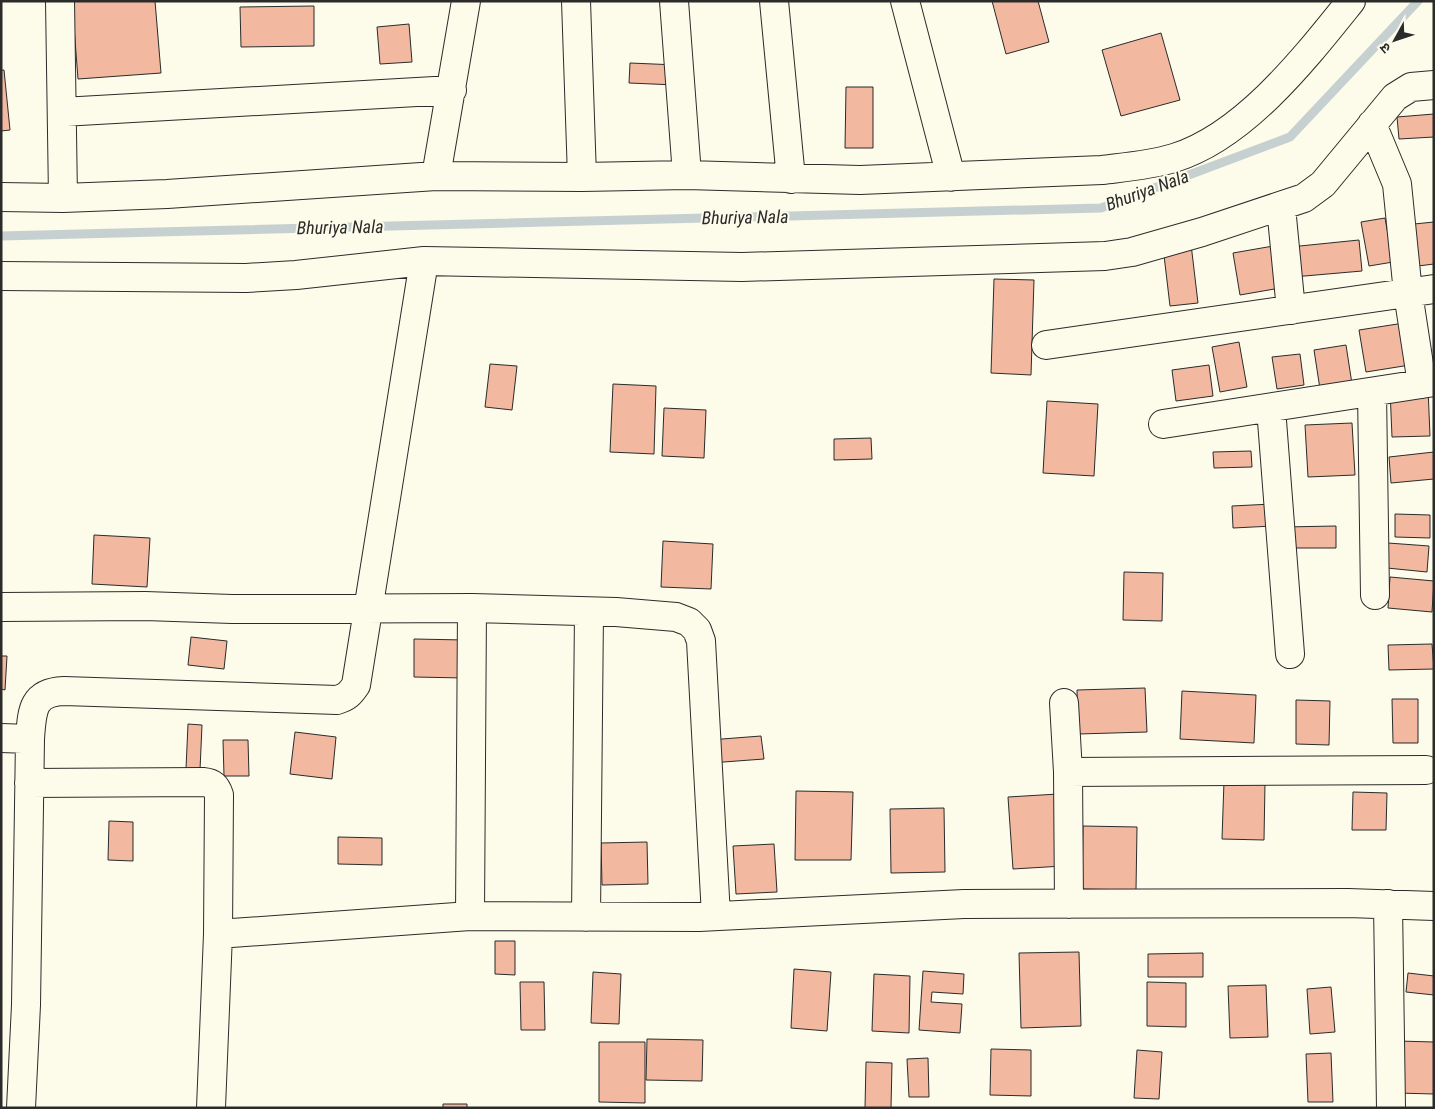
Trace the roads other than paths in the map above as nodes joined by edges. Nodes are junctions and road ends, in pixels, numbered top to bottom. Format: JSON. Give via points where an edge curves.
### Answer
{"nodes":[{"id":1,"x":60,"y":1,"type":"edge"},
{"id":2,"x":466,"y":1,"type":"edge"},
{"id":3,"x":576,"y":1,"type":"edge"},
{"id":4,"x":674,"y":1,"type":"edge"},
{"id":5,"x":774,"y":1,"type":"edge"},
{"id":6,"x":905,"y":1,"type":"edge"},
{"id":7,"x":1351,"y":1,"type":"edge"},
{"id":8,"x":1434,"y":85,"type":"edge"},
{"id":9,"x":452,"y":90,"type":"junction"},
{"id":10,"x":62,"y":112,"type":"junction"},
{"id":11,"x":1372,"y":124,"type":"junction"},
{"id":12,"x":687,"y":175,"type":"junction"},
{"id":13,"x":436,"y":176,"type":"junction"},
{"id":14,"x":582,"y":177,"type":"junction"},
{"id":15,"x":951,"y":177,"type":"junction"},
{"id":16,"x":791,"y":179,"type":"junction"},
{"id":17,"x":1,"y":197,"type":"edge"},
{"id":18,"x":63,"y":198,"type":"junction"},
{"id":19,"x":1281,"y":208,"type":"junction"},
{"id":20,"x":424,"y":262,"type":"junction"},
{"id":21,"x":1,"y":276,"type":"edge"},
{"id":22,"x":1421,"y":291,"type":"edge"},
{"id":23,"x":1292,"y":310,"type":"junction"},
{"id":24,"x":1046,"y":345,"type":"dead end"},
{"id":25,"x":1428,"y":383,"type":"edge"},
{"id":26,"x":1372,"y":392,"type":"junction"},
{"id":27,"x":1270,"y":408,"type":"junction"},
{"id":28,"x":1163,"y":424,"type":"dead end"},
{"id":29,"x":1375,"y":595,"type":"dead end"},
{"id":30,"x":1,"y":607,"type":"edge"},
{"id":31,"x":368,"y":608,"type":"junction"},
{"id":32,"x":472,"y":608,"type":"junction"},
{"id":33,"x":589,"y":612,"type":"junction"},
{"id":34,"x":1290,"y":654,"type":"dead end"},
{"id":35,"x":1064,"y":703,"type":"dead end"},
{"id":36,"x":1,"y":738,"type":"edge"},
{"id":37,"x":30,"y":739,"type":"junction"},
{"id":38,"x":1426,"y":770,"type":"dead end"},
{"id":39,"x":1068,"y":772,"type":"junction"},
{"id":40,"x":29,"y":783,"type":"junction"},
{"id":41,"x":1069,"y":904,"type":"junction"},
{"id":42,"x":1388,"y":904,"type":"junction"},
{"id":43,"x":1434,"y":906,"type":"edge"},
{"id":44,"x":470,"y":916,"type":"junction"},
{"id":45,"x":716,"y":916,"type":"junction"},
{"id":46,"x":586,"y":917,"type":"junction"},
{"id":47,"x":218,"y":934,"type":"junction"},
{"id":48,"x":21,"y":1108,"type":"edge"},
{"id":49,"x":211,"y":1108,"type":"edge"},
{"id":50,"x":1391,"y":1108,"type":"edge"}],
"edges":[{"from":1,"to":10,"type":"street"},
{"from":2,"to":9,"type":"street"},
{"from":3,"to":14,"type":"street"},
{"from":4,"to":12,"type":"street"},
{"from":5,"to":16,"type":"street"},
{"from":6,"to":15,"type":"street"},
{"from":7,"to":15,"type":"street","via":[[1277,89],[1239,122],[1175,158],[1102,170]]},
{"from":8,"to":11,"type":"street","via":[[1403,90]]},
{"from":9,"to":10,"type":"street"},
{"from":9,"to":13,"type":"street"},
{"from":10,"to":18,"type":"street"},
{"from":11,"to":19,"type":"street","via":[[1323,184],[1304,198]]},
{"from":11,"to":22,"type":"street","via":[[1397,184]]},
{"from":12,"to":14,"type":"street"},
{"from":12,"to":16,"type":"street"},
{"from":13,"to":14,"type":"street"},
{"from":13,"to":18,"type":"street"},
{"from":15,"to":16,"type":"street"},
{"from":17,"to":18,"type":"street"},
{"from":19,"to":20,"type":"street","via":[[1132,252],[1085,258],[742,266]]},
{"from":19,"to":23,"type":"street"},
{"from":20,"to":21,"type":"street","via":[[246,278]]},
{"from":20,"to":31,"type":"street"},
{"from":22,"to":23,"type":"street"},
{"from":22,"to":25,"type":"street"},
{"from":23,"to":24,"type":"street"},
{"from":25,"to":26,"type":"street"},
{"from":26,"to":27,"type":"street"},
{"from":26,"to":29,"type":"street"},
{"from":27,"to":28,"type":"street"},
{"from":27,"to":34,"type":"street"},
{"from":30,"to":31,"type":"street"},
{"from":31,"to":32,"type":"street"},
{"from":31,"to":37,"type":"street","via":[[356,685],[346,697],[337,700],[51,691],[37,701]]},
{"from":32,"to":33,"type":"street"},
{"from":32,"to":44,"type":"street"},
{"from":33,"to":45,"type":"street","via":[[676,617],[689,622],[697,630],[701,641]]},
{"from":33,"to":46,"type":"street"},
{"from":35,"to":39,"type":"street"},
{"from":36,"to":37,"type":"street"},
{"from":37,"to":40,"type":"street"},
{"from":38,"to":39,"type":"street"},
{"from":39,"to":41,"type":"street"},
{"from":40,"to":47,"type":"street","via":[[212,783],[219,795]]},
{"from":40,"to":48,"type":"street"},
{"from":41,"to":42,"type":"street"},
{"from":41,"to":45,"type":"street","via":[[920,906]]},
{"from":42,"to":43,"type":"street"},
{"from":42,"to":50,"type":"street"},
{"from":44,"to":46,"type":"street"},
{"from":44,"to":47,"type":"street"},
{"from":45,"to":46,"type":"street"},
{"from":47,"to":49,"type":"street"}]}
